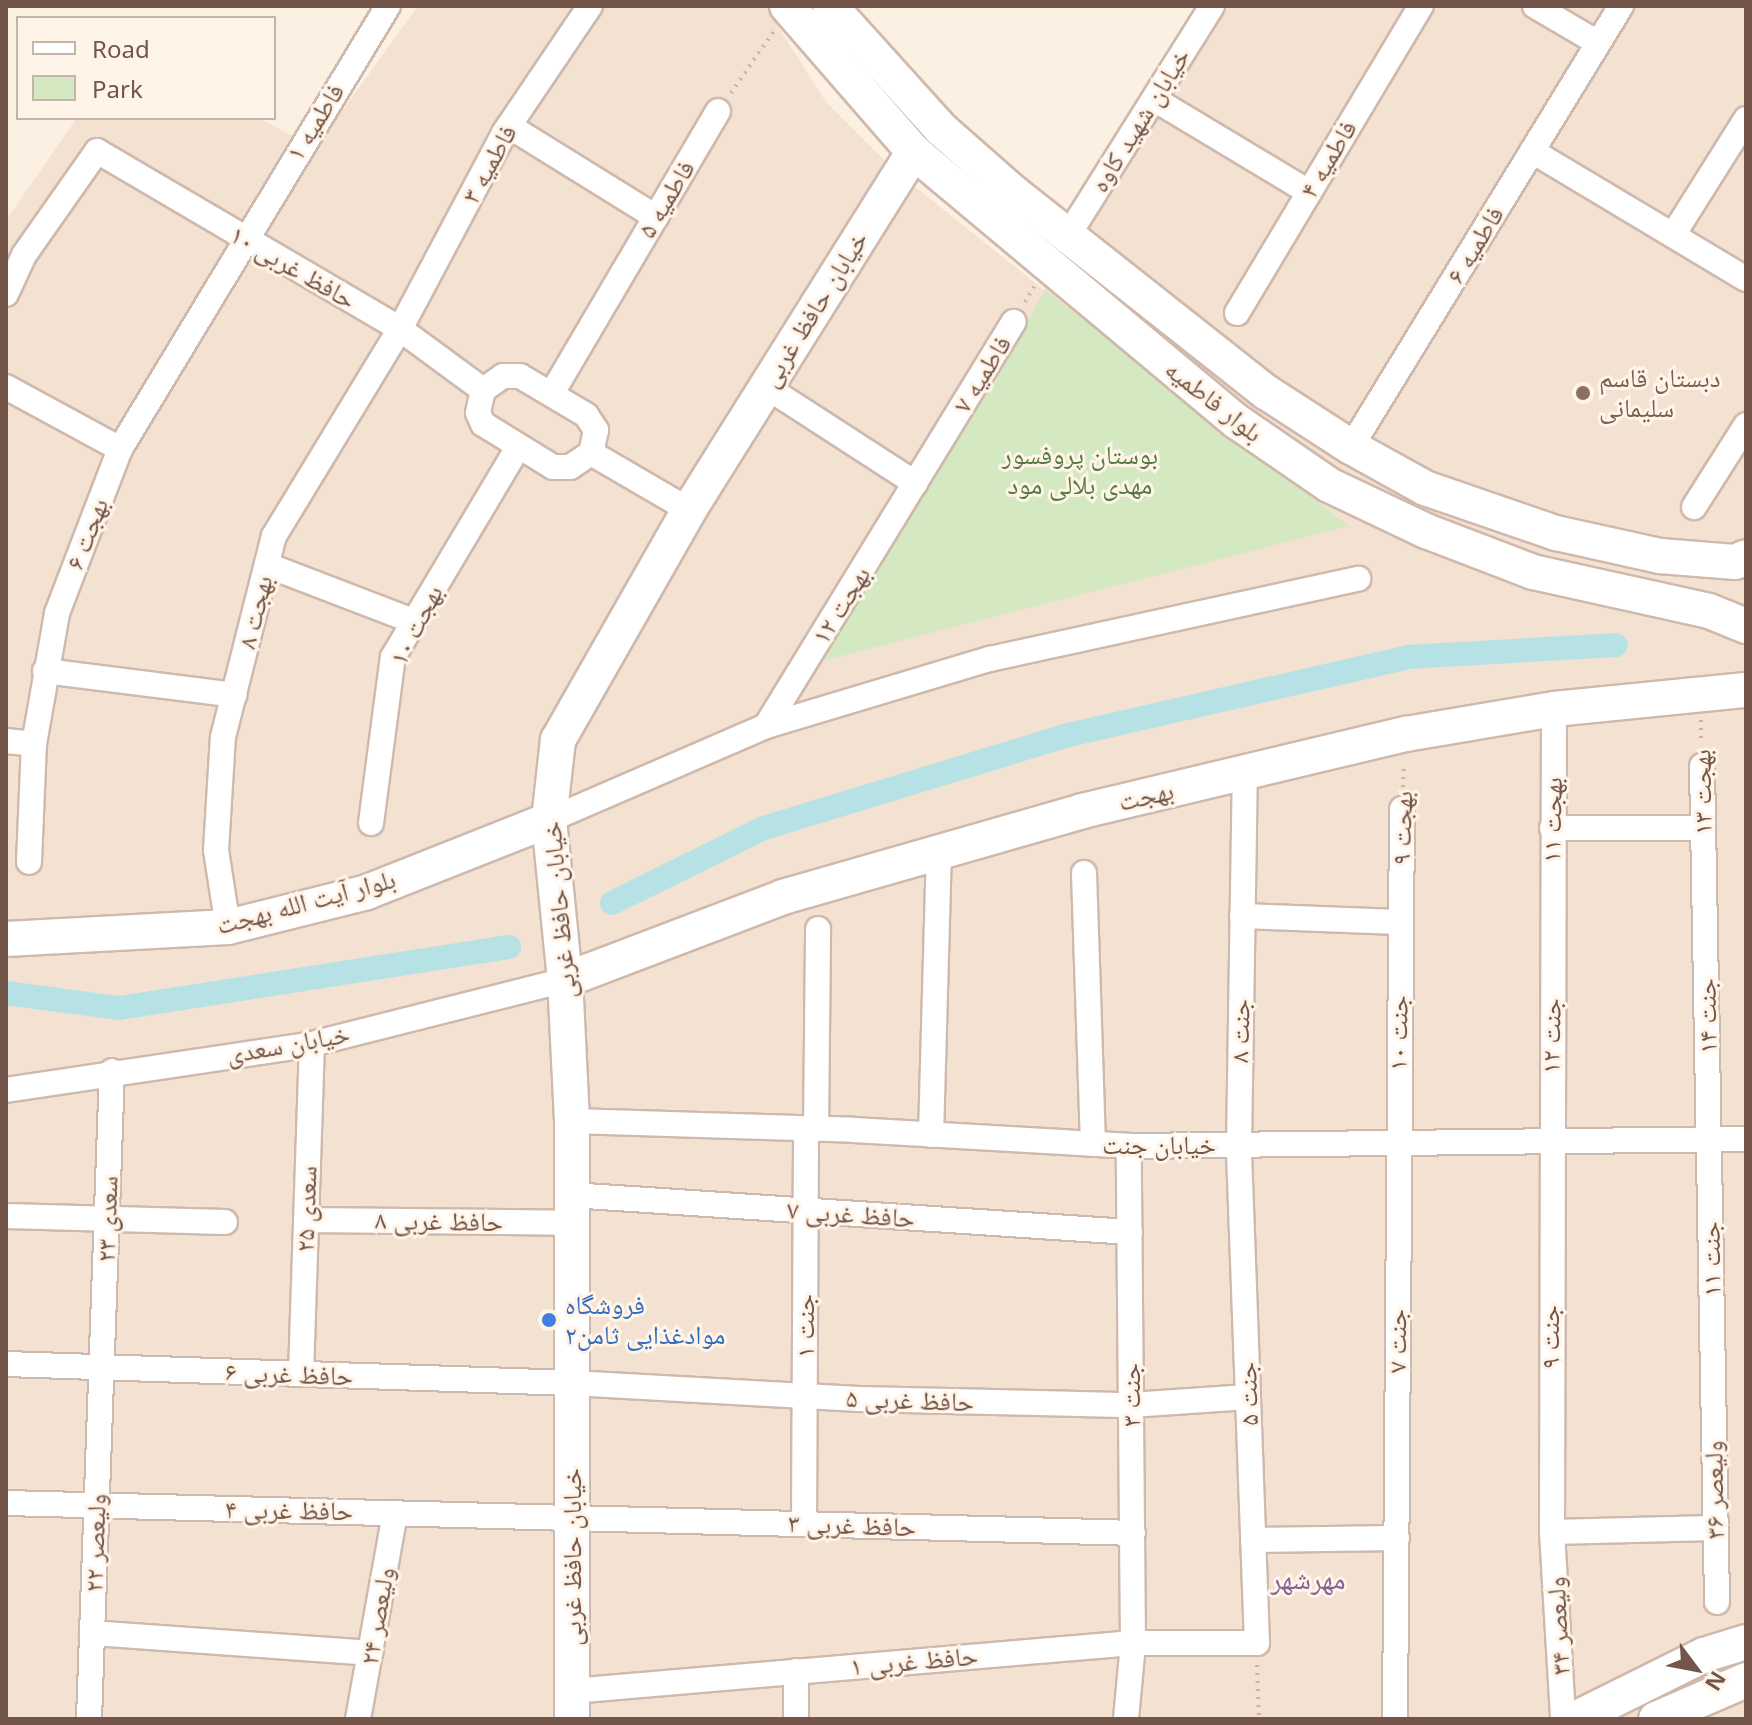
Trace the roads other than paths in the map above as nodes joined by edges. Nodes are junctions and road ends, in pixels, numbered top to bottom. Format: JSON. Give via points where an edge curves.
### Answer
{"nodes":[{"id":1,"x":388,"y":6,"type":"edge"},
{"id":2,"x":590,"y":6,"type":"edge"},
{"id":3,"x":830,"y":6,"type":"edge"},
{"id":4,"x":1212,"y":6,"type":"edge"},
{"id":5,"x":1421,"y":6,"type":"edge"},
{"id":6,"x":1535,"y":6,"type":"edge"},
{"id":7,"x":1621,"y":6,"type":"edge"},
{"id":8,"x":788,"y":8,"type":"edge"},
{"id":9,"x":1598,"y":43,"type":"junction"},
{"id":10,"x":1154,"y":99,"type":"junction"},
{"id":11,"x":718,"y":111,"type":"road end"},
{"id":12,"x":1746,"y":119,"type":"edge"},
{"id":13,"x":509,"y":126,"type":"junction"},
{"id":14,"x":1532,"y":151,"type":"junction"},
{"id":15,"x":914,"y":152,"type":"junction"},
{"id":16,"x":1309,"y":192,"type":"junction"},
{"id":17,"x":656,"y":217,"type":"junction"},
{"id":18,"x":1069,"y":234,"type":"junction"},
{"id":19,"x":1673,"y":235,"type":"junction"},
{"id":20,"x":245,"y":240,"type":"junction"},
{"id":21,"x":1746,"y":279,"type":"edge"},
{"id":22,"x":6,"y":294,"type":"edge"},
{"id":23,"x":1237,"y":313,"type":"dead end"},
{"id":24,"x":1014,"y":322,"type":"road end"},
{"id":25,"x":400,"y":329,"type":"junction"},
{"id":26,"x":765,"y":386,"type":"junction"},
{"id":27,"x":6,"y":387,"type":"edge"},
{"id":28,"x":483,"y":390,"type":"junction"},
{"id":29,"x":552,"y":393,"type":"junction"},
{"id":30,"x":1746,"y":425,"type":"edge"},
{"id":31,"x":518,"y":447,"type":"junction"},
{"id":32,"x":1351,"y":447,"type":"junction"},
{"id":33,"x":120,"y":449,"type":"junction"},
{"id":34,"x":591,"y":453,"type":"junction"},
{"id":35,"x":915,"y":483,"type":"junction"},
{"id":36,"x":1694,"y":507,"type":"dead end"},
{"id":37,"x":689,"y":510,"type":"junction"},
{"id":38,"x":1746,"y":557,"type":"edge"},
{"id":39,"x":267,"y":565,"type":"junction"},
{"id":40,"x":1358,"y":579,"type":"dead end"},
{"id":41,"x":413,"y":621,"type":"junction"},
{"id":42,"x":1746,"y":626,"type":"edge"},
{"id":43,"x":45,"y":671,"type":"junction"},
{"id":44,"x":1746,"y":690,"type":"edge"},
{"id":45,"x":234,"y":695,"type":"junction"},
{"id":46,"x":1554,"y":709,"type":"junction"},
{"id":47,"x":766,"y":726,"type":"junction"},
{"id":48,"x":6,"y":741,"type":"edge"},
{"id":49,"x":34,"y":744,"type":"junction"},
{"id":50,"x":1702,"y":766,"type":"road end"},
{"id":51,"x":1245,"y":773,"type":"junction"},
{"id":52,"x":1402,"y":809,"type":"road end"},
{"id":53,"x":549,"y":820,"type":"junction"},
{"id":54,"x":371,"y":823,"type":"dead end"},
{"id":55,"x":1552,"y":828,"type":"junction"},
{"id":56,"x":1703,"y":828,"type":"junction"},
{"id":57,"x":939,"y":848,"type":"junction"},
{"id":58,"x":29,"y":862,"type":"dead end"},
{"id":59,"x":1084,"y":873,"type":"dead end"},
{"id":60,"x":1704,"y":892,"type":"joint"},
{"id":61,"x":1242,"y":916,"type":"junction"},
{"id":62,"x":1399,"y":922,"type":"junction"},
{"id":63,"x":228,"y":927,"type":"junction"},
{"id":64,"x":818,"y":929,"type":"dead end"},
{"id":65,"x":1552,"y":930,"type":"joint"},
{"id":66,"x":6,"y":939,"type":"edge"},
{"id":67,"x":565,"y":980,"type":"junction"},
{"id":68,"x":312,"y":1044,"type":"junction"},
{"id":69,"x":112,"y":1071,"type":"junction"},
{"id":70,"x":6,"y":1090,"type":"edge"},
{"id":71,"x":572,"y":1121,"type":"junction"},
{"id":72,"x":811,"y":1129,"type":"junction"},
{"id":73,"x":931,"y":1135,"type":"junction"},
{"id":74,"x":1746,"y":1139,"type":"edge"},
{"id":75,"x":1709,"y":1140,"type":"junction"},
{"id":76,"x":1549,"y":1142,"type":"junction"},
{"id":77,"x":1093,"y":1144,"type":"junction"},
{"id":78,"x":1398,"y":1144,"type":"junction"},
{"id":79,"x":1239,"y":1145,"type":"junction"},
{"id":80,"x":1129,"y":1146,"type":"junction"},
{"id":81,"x":571,"y":1209,"type":"junction"},
{"id":82,"x":806,"y":1211,"type":"junction"},
{"id":83,"x":6,"y":1216,"type":"edge"},
{"id":84,"x":107,"y":1217,"type":"junction"},
{"id":85,"x":306,"y":1220,"type":"junction"},
{"id":86,"x":225,"y":1222,"type":"dead end"},
{"id":87,"x":1130,"y":1232,"type":"junction"},
{"id":88,"x":6,"y":1364,"type":"edge"},
{"id":89,"x":102,"y":1367,"type":"junction"},
{"id":90,"x":301,"y":1374,"type":"junction"},
{"id":91,"x":1713,"y":1379,"type":"joint"},
{"id":92,"x":572,"y":1383,"type":"junction"},
{"id":93,"x":804,"y":1396,"type":"junction"},
{"id":94,"x":1248,"y":1397,"type":"junction"},
{"id":95,"x":1131,"y":1405,"type":"junction"},
{"id":96,"x":6,"y":1503,"type":"edge"},
{"id":97,"x":97,"y":1505,"type":"junction"},
{"id":98,"x":395,"y":1513,"type":"junction"},
{"id":99,"x":572,"y":1517,"type":"junction"},
{"id":100,"x":804,"y":1523,"type":"junction"},
{"id":101,"x":1713,"y":1528,"type":"junction"},
{"id":102,"x":1552,"y":1532,"type":"junction"},
{"id":103,"x":1133,"y":1533,"type":"junction"},
{"id":104,"x":1397,"y":1538,"type":"junction"},
{"id":105,"x":1253,"y":1540,"type":"junction"},
{"id":106,"x":1717,"y":1602,"type":"dead end"},
{"id":107,"x":92,"y":1633,"type":"junction"},
{"id":108,"x":1746,"y":1642,"type":"edge"},
{"id":109,"x":1133,"y":1643,"type":"junction"},
{"id":110,"x":1257,"y":1643,"type":"joint"},
{"id":111,"x":370,"y":1653,"type":"junction"},
{"id":112,"x":796,"y":1671,"type":"junction"},
{"id":113,"x":1746,"y":1680,"type":"edge"},
{"id":114,"x":572,"y":1705,"type":"edge"},
{"id":115,"x":89,"y":1719,"type":"edge"},
{"id":116,"x":358,"y":1719,"type":"edge"},
{"id":117,"x":796,"y":1719,"type":"edge"},
{"id":118,"x":1126,"y":1719,"type":"edge"},
{"id":119,"x":1395,"y":1719,"type":"edge"},
{"id":120,"x":1563,"y":1719,"type":"edge"},
{"id":121,"x":1575,"y":1719,"type":"edge"},
{"id":122,"x":1656,"y":1719,"type":"edge"}],
"edges":[{"from":1,"to":20,"type":"street","name":"فاطمیه ۱"},
{"from":2,"to":13,"type":"street","name":"فاطمیه ۳"},
{"from":3,"to":18,"type":"main road","name":"بلوار فاطمیه","via":[[941,129]]},
{"from":4,"to":10,"type":"street","name":"خیابان شهید کاوه"},
{"from":5,"to":16,"type":"street","name":"فاطمیه ۴"},
{"from":6,"to":9,"type":"street"},
{"from":7,"to":9,"type":"street","name":"فاطمیه ۶"},
{"from":8,"to":15,"type":"main road","name":"بلوار فاطمیه"},
{"from":9,"to":14,"type":"street","name":"فاطمیه ۶"},
{"from":10,"to":16,"type":"street"},
{"from":10,"to":18,"type":"street","name":"خیابان شهید کاوه"},
{"from":11,"to":17,"type":"street","name":"فاطمیه ۵"},
{"from":12,"to":19,"type":"street"},
{"from":13,"to":17,"type":"street"},
{"from":13,"to":25,"type":"street","name":"فاطمیه ۳"},
{"from":14,"to":19,"type":"street"},
{"from":14,"to":32,"type":"street","name":"فاطمیه ۶"},
{"from":15,"to":26,"type":"main road","name":"خیابان حافظ غربی"},
{"from":15,"to":42,"type":"main road","name":"بلوار فاطمیه","via":[[1236,421],[1329,485],[1426,531],[1533,572],[1709,611]]},
{"from":16,"to":23,"type":"street","name":"فاطمیه ۴"},
{"from":17,"to":29,"type":"street","name":"فاطمیه ۵"},
{"from":18,"to":32,"type":"main road","name":"بلوار فاطمیه","via":[[1266,392]]},
{"from":19,"to":21,"type":"street"},
{"from":20,"to":22,"type":"street","name":"حافظ غربی ۱۰","via":[[97,151],[24,255]]},
{"from":20,"to":25,"type":"street","name":"حافظ غربی ۱۰"},
{"from":20,"to":33,"type":"street","name":"بهجت ۶"},
{"from":24,"to":35,"type":"street","name":"فاطمیه ۷"},
{"from":25,"to":28,"type":"street","name":"حافظ غربی ۱۰"},
{"from":25,"to":39,"type":"street","name":"بهجت ۸","via":[[274,536]]},
{"from":26,"to":35,"type":"street"},
{"from":26,"to":37,"type":"main road","name":"خیابان حافظ غربی"},
{"from":27,"to":33,"type":"street"},
{"from":28,"to":29,"type":"street","via":[[503,376],[520,376]]},
{"from":28,"to":31,"type":"street","via":[[478,413],[483,424]]},
{"from":29,"to":34,"type":"street","via":[[593,422],[596,442]]},
{"from":30,"to":36,"type":"street"},
{"from":31,"to":34,"type":"street","via":[[553,467],[570,467]]},
{"from":31,"to":41,"type":"street","name":"بهجت ۱۰"},
{"from":32,"to":38,"type":"main road","name":"بلوار فاطمیه","via":[[1425,488],[1556,533],[1660,556],[1735,562]]},
{"from":33,"to":43,"type":"street","name":"بهجت ۶","via":[[57,613]]},
{"from":34,"to":37,"type":"street"},
{"from":35,"to":47,"type":"street","name":"بهجت ۱۲"},
{"from":37,"to":53,"type":"main road","name":"خیابان حافظ غربی","via":[[558,740]]},
{"from":39,"to":41,"type":"street"},
{"from":39,"to":45,"type":"street","name":"بهجت ۸"},
{"from":40,"to":47,"type":"street","via":[[990,659]]},
{"from":41,"to":54,"type":"street","name":"بهجت ۱۰","via":[[393,657]]},
{"from":43,"to":45,"type":"street"},
{"from":43,"to":49,"type":"street","name":"بهجت ۶"},
{"from":44,"to":46,"type":"main road","name":"بهجت"},
{"from":45,"to":63,"type":"street","name":"بهجت ۸","via":[[223,737],[216,850]]},
{"from":46,"to":51,"type":"main road","name":"بهجت","via":[[1406,734]]},
{"from":46,"to":55,"type":"street","name":"بهجت ۱۱"},
{"from":47,"to":53,"type":"street"},
{"from":48,"to":49,"type":"street"},
{"from":49,"to":58,"type":"street","name":"بهجت ۶"},
{"from":50,"to":56,"type":"street","name":"بهجت ۱۳"},
{"from":51,"to":57,"type":"main road","name":"بهجت"},
{"from":51,"to":61,"type":"street","name":"جنت ۸"},
{"from":52,"to":62,"type":"street","name":"بهجت ۹"},
{"from":53,"to":63,"type":"main road","name":"بلوار آیت الله بهجت","via":[[367,892]]},
{"from":53,"to":67,"type":"main road","name":"خیابان حافظ غربی"},
{"from":55,"to":56,"type":"street"},
{"from":55,"to":65,"type":"street","name":"بهجت ۱۱"},
{"from":56,"to":60,"type":"street","name":"بهجت ۱۳"},
{"from":57,"to":67,"type":"main road","name":"بهجت","via":[[783,897]]},
{"from":57,"to":73,"type":"street"},
{"from":59,"to":77,"type":"street"},
{"from":60,"to":75,"type":"street","name":"جنت ۱۴"},
{"from":61,"to":62,"type":"street"},
{"from":61,"to":79,"type":"street","name":"جنت ۸"},
{"from":62,"to":78,"type":"street","name":"جنت ۱۰"},
{"from":63,"to":66,"type":"main road","name":"بلوار آیت الله بهجت"},
{"from":64,"to":72,"type":"street","name":"جنت ۱"},
{"from":65,"to":76,"type":"street","name":"جنت ۱۲"},
{"from":67,"to":68,"type":"street","name":"خیابان سعدی"},
{"from":67,"to":71,"type":"main road","name":"خیابان حافظ غربی"},
{"from":68,"to":69,"type":"street","name":"خیابان سعدی"},
{"from":68,"to":85,"type":"street","name":"سعدی ۲۵"},
{"from":69,"to":70,"type":"street","name":"خیابان سعدی"},
{"from":69,"to":84,"type":"street","name":"سعدی ۲۳"},
{"from":71,"to":72,"type":"street","name":"خیابان جنت"},
{"from":71,"to":81,"type":"main road","name":"خیابان حافظ غربی"},
{"from":72,"to":73,"type":"street","name":"خیابان جنت"},
{"from":72,"to":82,"type":"street","name":"جنت ۱"},
{"from":73,"to":77,"type":"street","name":"خیابان جنت"},
{"from":74,"to":75,"type":"street","name":"خیابان جنت"},
{"from":75,"to":76,"type":"street","name":"خیابان جنت"},
{"from":75,"to":91,"type":"street","name":"جنت ۱۱"},
{"from":76,"to":78,"type":"street","name":"خیابان جنت"},
{"from":76,"to":102,"type":"street","name":"جنت ۹"},
{"from":77,"to":80,"type":"street","name":"خیابان جنت"},
{"from":78,"to":79,"type":"street","name":"خیابان جنت"},
{"from":78,"to":104,"type":"street","name":"جنت ۷"},
{"from":79,"to":80,"type":"street","name":"خیابان جنت"},
{"from":79,"to":94,"type":"street","name":"جنت ۵"},
{"from":80,"to":87,"type":"street","name":"جنت ۳"},
{"from":81,"to":82,"type":"street","name":"حافظ غربی ۷"},
{"from":81,"to":85,"type":"street","name":"حافظ غربی ۸"},
{"from":81,"to":92,"type":"main road","name":"خیابان حافظ غربی"},
{"from":82,"to":87,"type":"street","name":"حافظ غربی ۷"},
{"from":82,"to":93,"type":"street","name":"جنت ۱"},
{"from":83,"to":84,"type":"street"},
{"from":84,"to":86,"type":"street"},
{"from":84,"to":89,"type":"street","name":"سعدی ۲۳"},
{"from":85,"to":90,"type":"street","name":"سعدی ۲۵"},
{"from":87,"to":95,"type":"street","name":"جنت ۳"},
{"from":88,"to":89,"type":"street","name":"حافظ غربی ۶"},
{"from":89,"to":90,"type":"street","name":"حافظ غربی ۶"},
{"from":89,"to":97,"type":"street","name":"ولیعصر ۲۲"},
{"from":90,"to":92,"type":"street","name":"حافظ غربی ۶"},
{"from":91,"to":101,"type":"street","name":"ولیعصر ۳۶"},
{"from":92,"to":93,"type":"street","name":"حافظ غربی ۵"},
{"from":92,"to":99,"type":"main road","name":"خیابان حافظ غربی"},
{"from":93,"to":95,"type":"street","name":"حافظ غربی ۵"},
{"from":93,"to":100,"type":"street","name":"جنت ۱"},
{"from":94,"to":95,"type":"street","name":"حافظ غربی ۵"},
{"from":94,"to":105,"type":"street","name":"جنت ۵"},
{"from":95,"to":103,"type":"street","name":"جنت ۳"},
{"from":96,"to":97,"type":"street","name":"حافظ غربی ۴"},
{"from":97,"to":98,"type":"street","name":"حافظ غربی ۴"},
{"from":97,"to":107,"type":"street","name":"ولیعصر ۲۲"},
{"from":98,"to":99,"type":"street","name":"حافظ غربی ۴"},
{"from":98,"to":111,"type":"street","name":"ولیعصر ۲۴"},
{"from":99,"to":100,"type":"street","name":"حافظ غربی ۳"},
{"from":99,"to":114,"type":"main road","name":"خیابان حافظ غربی"},
{"from":100,"to":103,"type":"street","name":"حافظ غربی ۳"},
{"from":101,"to":102,"type":"street"},
{"from":101,"to":106,"type":"street","name":"ولیعصر ۳۶"},
{"from":102,"to":120,"type":"street","name":"ولیعصر ۳۴"},
{"from":103,"to":109,"type":"street","name":"جنت ۳"},
{"from":104,"to":105,"type":"street"},
{"from":104,"to":119,"type":"street","name":"جنت ۷"},
{"from":105,"to":110,"type":"street","name":"جنت ۵"},
{"from":107,"to":111,"type":"street"},
{"from":107,"to":115,"type":"street","name":"ولیعصر ۲۲"},
{"from":108,"to":121,"type":"main road","via":[[1704,1655]]},
{"from":109,"to":110,"type":"street","name":"حافظ غربی ۱"},
{"from":109,"to":112,"type":"street","name":"حافظ غربی ۱"},
{"from":109,"to":118,"type":"street","name":"جنت ۳"},
{"from":111,"to":116,"type":"street","name":"ولیعصر ۲۴"},
{"from":112,"to":114,"type":"street","name":"حافظ غربی ۱"},
{"from":112,"to":117,"type":"street"},
{"from":113,"to":122,"type":"main road"}]}
